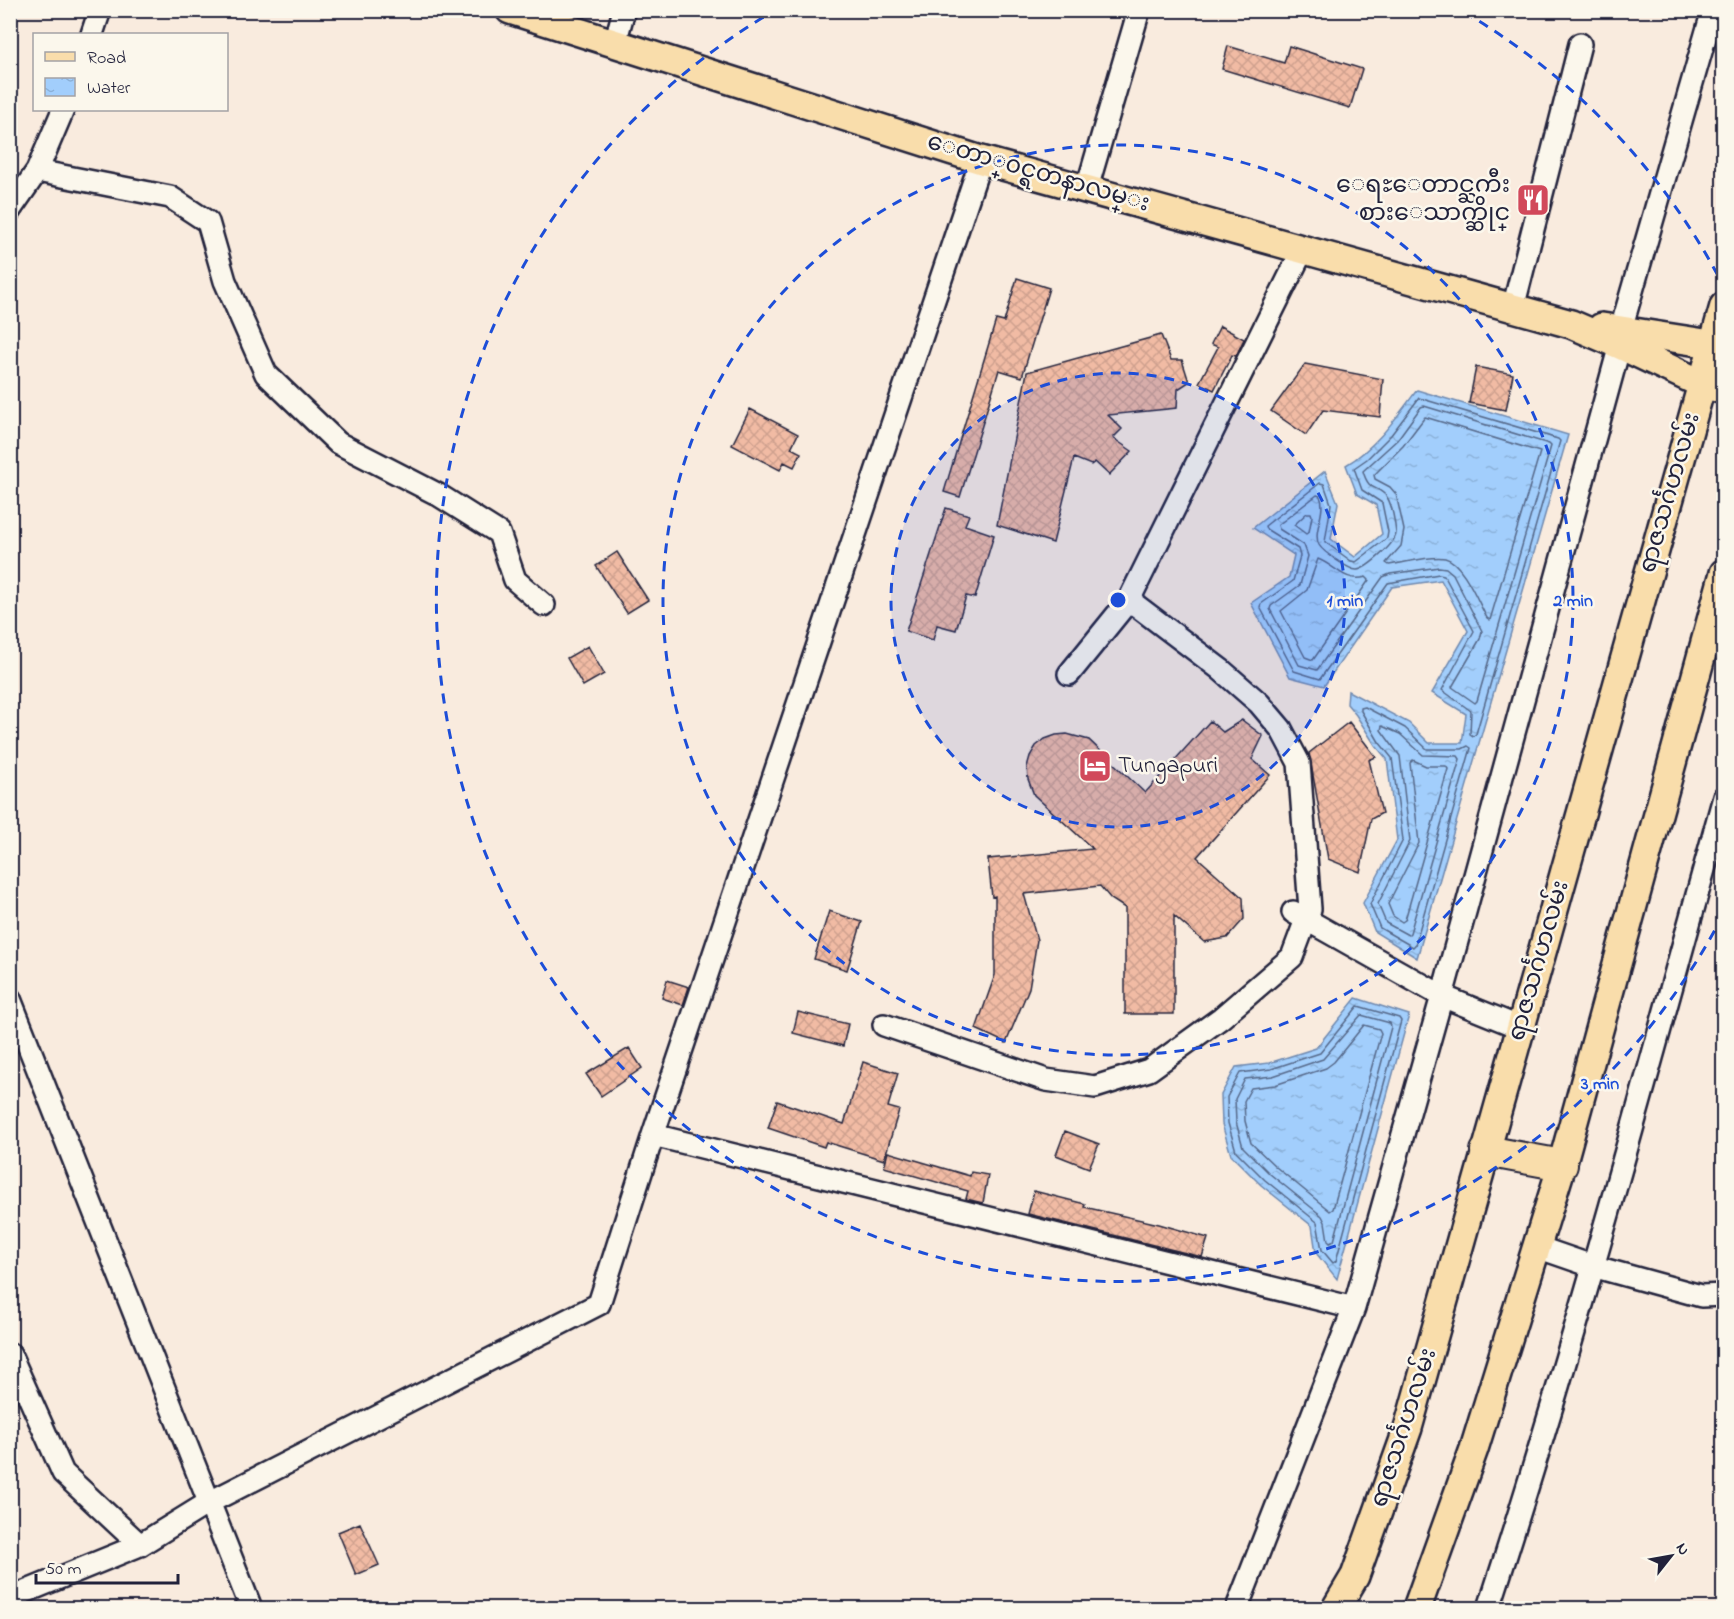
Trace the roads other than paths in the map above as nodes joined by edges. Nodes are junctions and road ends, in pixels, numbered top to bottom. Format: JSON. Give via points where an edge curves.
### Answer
{"nodes":[{"id":1,"x":100,"y":10,"type":"edge"},
{"id":2,"x":510,"y":10,"type":"edge"},
{"id":3,"x":624,"y":10,"type":"edge"},
{"id":4,"x":1139,"y":10,"type":"edge"},
{"id":5,"x":1713,"y":10,"type":"edge"},
{"id":6,"x":92,"y":33,"type":"edge"},
{"id":7,"x":615,"y":43,"type":"junction"},
{"id":8,"x":1580,"y":44,"type":"dead end"},
{"id":9,"x":63,"y":111,"type":"edge"},
{"id":10,"x":981,"y":160,"type":"junction"},
{"id":11,"x":37,"y":171,"type":"junction"},
{"id":12,"x":1087,"y":188,"type":"junction"},
{"id":13,"x":10,"y":210,"type":"edge"},
{"id":14,"x":1303,"y":249,"type":"junction"},
{"id":15,"x":1724,"y":306,"type":"edge"},
{"id":16,"x":1513,"y":308,"type":"junction"},
{"id":17,"x":1621,"y":337,"type":"junction"},
{"id":18,"x":1718,"y":345,"type":"edge"},
{"id":19,"x":1713,"y":387,"type":"edge"},
{"id":20,"x":1724,"y":573,"type":"edge"},
{"id":21,"x":1129,"y":600,"type":"junction"},
{"id":22,"x":544,"y":605,"type":"dead end"},
{"id":23,"x":1714,"y":646,"type":"edge"},
{"id":24,"x":1069,"y":674,"type":"dead end"},
{"id":25,"x":1724,"y":797,"type":"edge"},
{"id":26,"x":1300,"y":916,"type":"junction"},
{"id":27,"x":1442,"y":996,"type":"junction"},
{"id":28,"x":10,"y":999,"type":"edge"},
{"id":29,"x":884,"y":1024,"type":"dead end"},
{"id":30,"x":1521,"y":1028,"type":"junction"},
{"id":31,"x":653,"y":1135,"type":"junction"},
{"id":32,"x":1486,"y":1151,"type":"junction"},
{"id":33,"x":1562,"y":1165,"type":"junction"},
{"id":34,"x":1537,"y":1247,"type":"junction"},
{"id":35,"x":1592,"y":1266,"type":"junction"},
{"id":36,"x":1723,"y":1297,"type":"edge"},
{"id":37,"x":1354,"y":1308,"type":"junction"},
{"id":38,"x":10,"y":1354,"type":"edge"},
{"id":39,"x":208,"y":1503,"type":"junction"},
{"id":40,"x":140,"y":1545,"type":"junction"},
{"id":41,"x":10,"y":1598,"type":"edge"},
{"id":42,"x":251,"y":1608,"type":"edge"},
{"id":43,"x":1238,"y":1608,"type":"edge"},
{"id":44,"x":1336,"y":1608,"type":"edge"},
{"id":45,"x":1417,"y":1608,"type":"edge"},
{"id":46,"x":1490,"y":1608,"type":"edge"}],
"edges":[{"from":1,"to":6,"type":"street"},
{"from":2,"to":7,"type":"main road","name":"ေတာ္၀င္ရတနာလမ္း"},
{"from":3,"to":7,"type":"street"},
{"from":4,"to":12,"type":"street"},
{"from":5,"to":17,"type":"street"},
{"from":7,"to":10,"type":"main road","name":"ေတာ္၀င္ရတနာလမ္း"},
{"from":8,"to":16,"type":"street"},
{"from":9,"to":11,"type":"street"},
{"from":10,"to":12,"type":"main road","name":"ေတာ္၀င္ရတနာလမ္း"},
{"from":10,"to":31,"type":"street"},
{"from":11,"to":13,"type":"street"},
{"from":11,"to":22,"type":"street","via":[[170,197],[208,222],[225,281],[266,374],[338,443],[437,494],[499,533],[515,580]]},
{"from":12,"to":14,"type":"main road","name":"ေတာ္၀င္ရတနာလမ္း"},
{"from":14,"to":16,"type":"main road","name":"ေတာ္၀င္ရတနာလမ္း"},
{"from":14,"to":21,"type":"street"},
{"from":15,"to":18,"type":"main road","name":"ရာဇသင်္ဂဟလမ်း"},
{"from":16,"to":17,"type":"main road","name":"ေတာ္၀င္ရတနာလမ္း"},
{"from":17,"to":18,"type":"main road","name":"ေတာ္၀င္ရတနာလမ္း"},
{"from":17,"to":19,"type":"main road"},
{"from":17,"to":27,"type":"street"},
{"from":18,"to":19,"type":"main road","name":"ရာဇသင်္ဂဟလမ်း"},
{"from":19,"to":30,"type":"main road","name":"ရာဇသင်္ဂဟလမ်း"},
{"from":20,"to":23,"type":"main road"},
{"from":21,"to":24,"type":"street"},
{"from":21,"to":26,"type":"street","via":[[1259,704],[1281,729],[1299,762],[1310,909]]},
{"from":23,"to":33,"type":"main road"},
{"from":25,"to":35,"type":"street"},
{"from":26,"to":27,"type":"street"},
{"from":26,"to":29,"type":"street","via":[[1292,957],[1221,1018],[1149,1070],[1095,1087],[1046,1080]]},
{"from":27,"to":30,"type":"street"},
{"from":27,"to":37,"type":"street"},
{"from":28,"to":39,"type":"street"},
{"from":30,"to":32,"type":"main road","name":"ရာဇသင်္ဂဟလမ်း"},
{"from":31,"to":37,"type":"street"},
{"from":31,"to":39,"type":"street","via":[[599,1305]]},
{"from":32,"to":33,"type":"highway"},
{"from":32,"to":44,"type":"main road","name":"ရာဇသင်္ဂဟလမ်း","via":[[1408,1428],[1355,1576]]},
{"from":33,"to":34,"type":"main road"},
{"from":34,"to":35,"type":"street"},
{"from":34,"to":45,"type":"main road","via":[[1474,1449]]},
{"from":35,"to":36,"type":"street","via":[[1701,1296]]},
{"from":35,"to":46,"type":"street"},
{"from":37,"to":43,"type":"street"},
{"from":38,"to":40,"type":"street","via":[[63,1473]]},
{"from":39,"to":40,"type":"street"},
{"from":39,"to":42,"type":"street"},
{"from":40,"to":41,"type":"street"}]}
